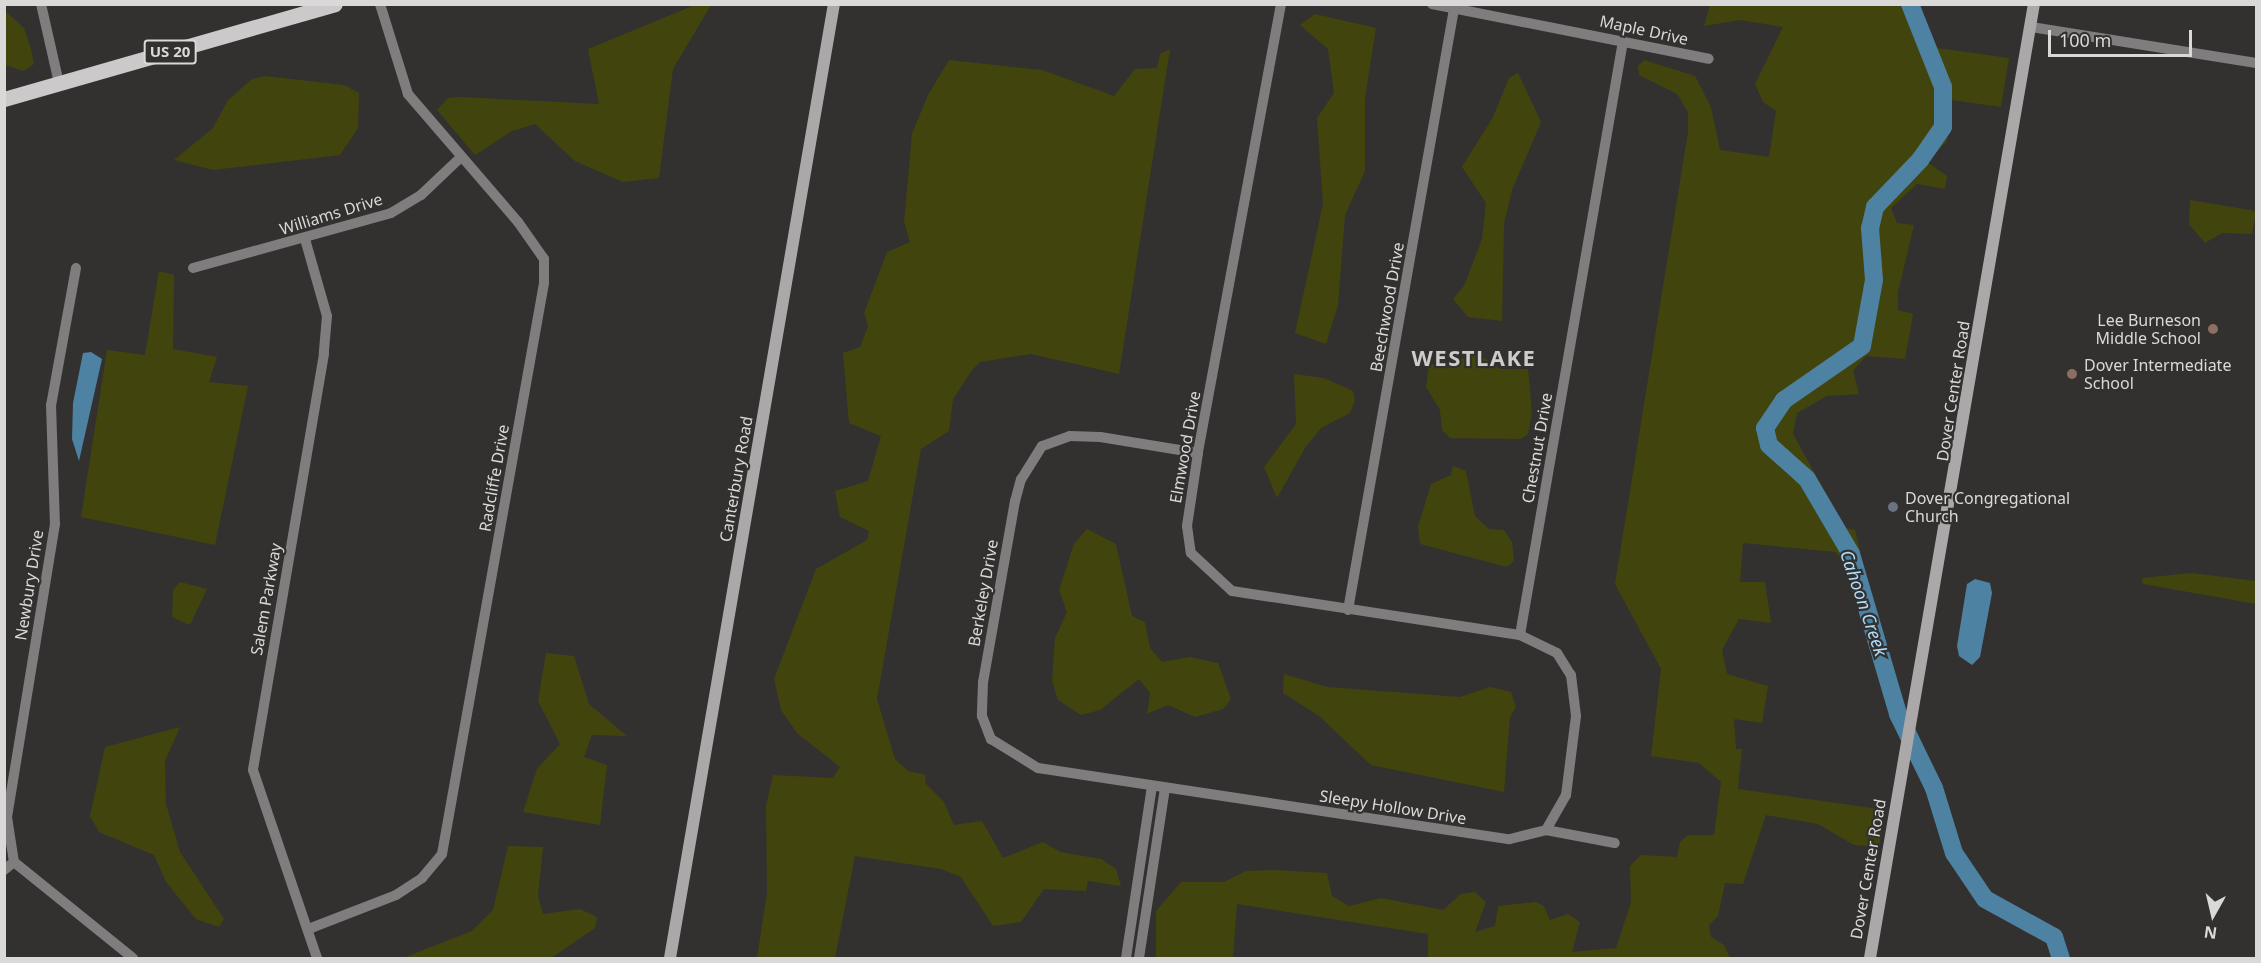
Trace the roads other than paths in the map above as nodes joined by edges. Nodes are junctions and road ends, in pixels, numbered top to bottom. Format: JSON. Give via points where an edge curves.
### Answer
{"nodes":[{"id":1,"x":41,"y":4,"type":"edge"},
{"id":2,"x":335,"y":4,"type":"edge"},
{"id":3,"x":380,"y":4,"type":"edge"},
{"id":4,"x":834,"y":4,"type":"edge"},
{"id":5,"x":1281,"y":4,"type":"edge"},
{"id":6,"x":1432,"y":4,"type":"edge"},
{"id":7,"x":2034,"y":4,"type":"edge"},
{"id":8,"x":1454,"y":9,"type":"junction"},
{"id":9,"x":2031,"y":27,"type":"junction"},
{"id":10,"x":1623,"y":41,"type":"junction"},
{"id":11,"x":1709,"y":59,"type":"dead end"},
{"id":12,"x":2256,"y":63,"type":"edge"},
{"id":13,"x":59,"y":83,"type":"junction"},
{"id":14,"x":4,"y":99,"type":"edge"},
{"id":15,"x":460,"y":158,"type":"junction"},
{"id":16,"x":305,"y":239,"type":"junction"},
{"id":17,"x":76,"y":268,"type":"dead end"},
{"id":18,"x":193,"y":268,"type":"dead end"},
{"id":19,"x":1198,"y":453,"type":"junction"},
{"id":20,"x":1348,"y":610,"type":"junction"},
{"id":21,"x":1520,"y":635,"type":"junction"},
{"id":22,"x":1152,"y":786,"type":"junction"},
{"id":23,"x":1165,"y":788,"type":"junction"},
{"id":24,"x":1546,"y":830,"type":"junction"},
{"id":25,"x":1615,"y":843,"type":"dead end"},
{"id":26,"x":14,"y":862,"type":"junction"},
{"id":27,"x":4,"y":870,"type":"edge"},
{"id":28,"x":311,"y":928,"type":"junction"},
{"id":29,"x":133,"y":958,"type":"edge"},
{"id":30,"x":317,"y":958,"type":"edge"},
{"id":31,"x":670,"y":958,"type":"edge"},
{"id":32,"x":1126,"y":958,"type":"edge"},
{"id":33,"x":1139,"y":958,"type":"edge"},
{"id":34,"x":1869,"y":958,"type":"edge"}],
"edges":[{"from":1,"to":13,"type":"street"},
{"from":2,"to":13,"type":"main road","number":"US 20"},
{"from":3,"to":15,"type":"street","name":"Radcliffe Drive","via":[[408,94]]},
{"from":4,"to":31,"type":"street","name":"Canterbury Road"},
{"from":5,"to":19,"type":"street","name":"Elmwood Drive"},
{"from":6,"to":8,"type":"street","name":"Maple Drive"},
{"from":7,"to":9,"type":"street","name":"Dover Center Road"},
{"from":8,"to":10,"type":"street","name":"Maple Drive"},
{"from":8,"to":20,"type":"street","name":"Beechwood Drive"},
{"from":9,"to":12,"type":"street"},
{"from":9,"to":34,"type":"street","name":"Dover Center Road"},
{"from":10,"to":11,"type":"street","name":"Maple Drive"},
{"from":10,"to":21,"type":"street","name":"Chestnut Drive"},
{"from":13,"to":14,"type":"main road","number":"US 20"},
{"from":15,"to":16,"type":"street","name":"Williams Drive","via":[[421,195],[390,213]]},
{"from":15,"to":28,"type":"street","name":"Radcliffe Drive","via":[[544,259],[544,283],[442,854],[422,878],[396,895]]},
{"from":16,"to":18,"type":"street","name":"Williams Drive"},
{"from":16,"to":28,"type":"street","name":"Salem Parkway","via":[[327,316],[324,354],[253,770]]},
{"from":17,"to":26,"type":"street","name":"Newbury Drive","via":[[51,405],[54,524],[7,817]]},
{"from":19,"to":20,"type":"street","name":"Elmwood Drive","via":[[1187,526],[1191,553],[1209,573],[1232,591]]},
{"from":19,"to":22,"type":"street","name":"Berkeley Drive","via":[[1100,437],[1070,436],[1042,446],[1021,478],[1015,501],[983,682],[982,716],[991,739],[1018,760]]},
{"from":20,"to":21,"type":"street","name":"Elmwood Drive"},
{"from":21,"to":24,"type":"street","via":[[1557,653],[1571,675],[1576,716],[1566,795]]},
{"from":22,"to":23,"type":"street","name":"Berkeley Drive"},
{"from":22,"to":32,"type":"street"},
{"from":23,"to":24,"type":"street","name":"Sleepy Hollow Drive","via":[[1510,839]]},
{"from":23,"to":33,"type":"street"},
{"from":24,"to":25,"type":"street","name":"Sleepy Hollow Drive"},
{"from":26,"to":27,"type":"street"},
{"from":26,"to":29,"type":"street"},
{"from":28,"to":30,"type":"street","name":"Salem Parkway"}]}
